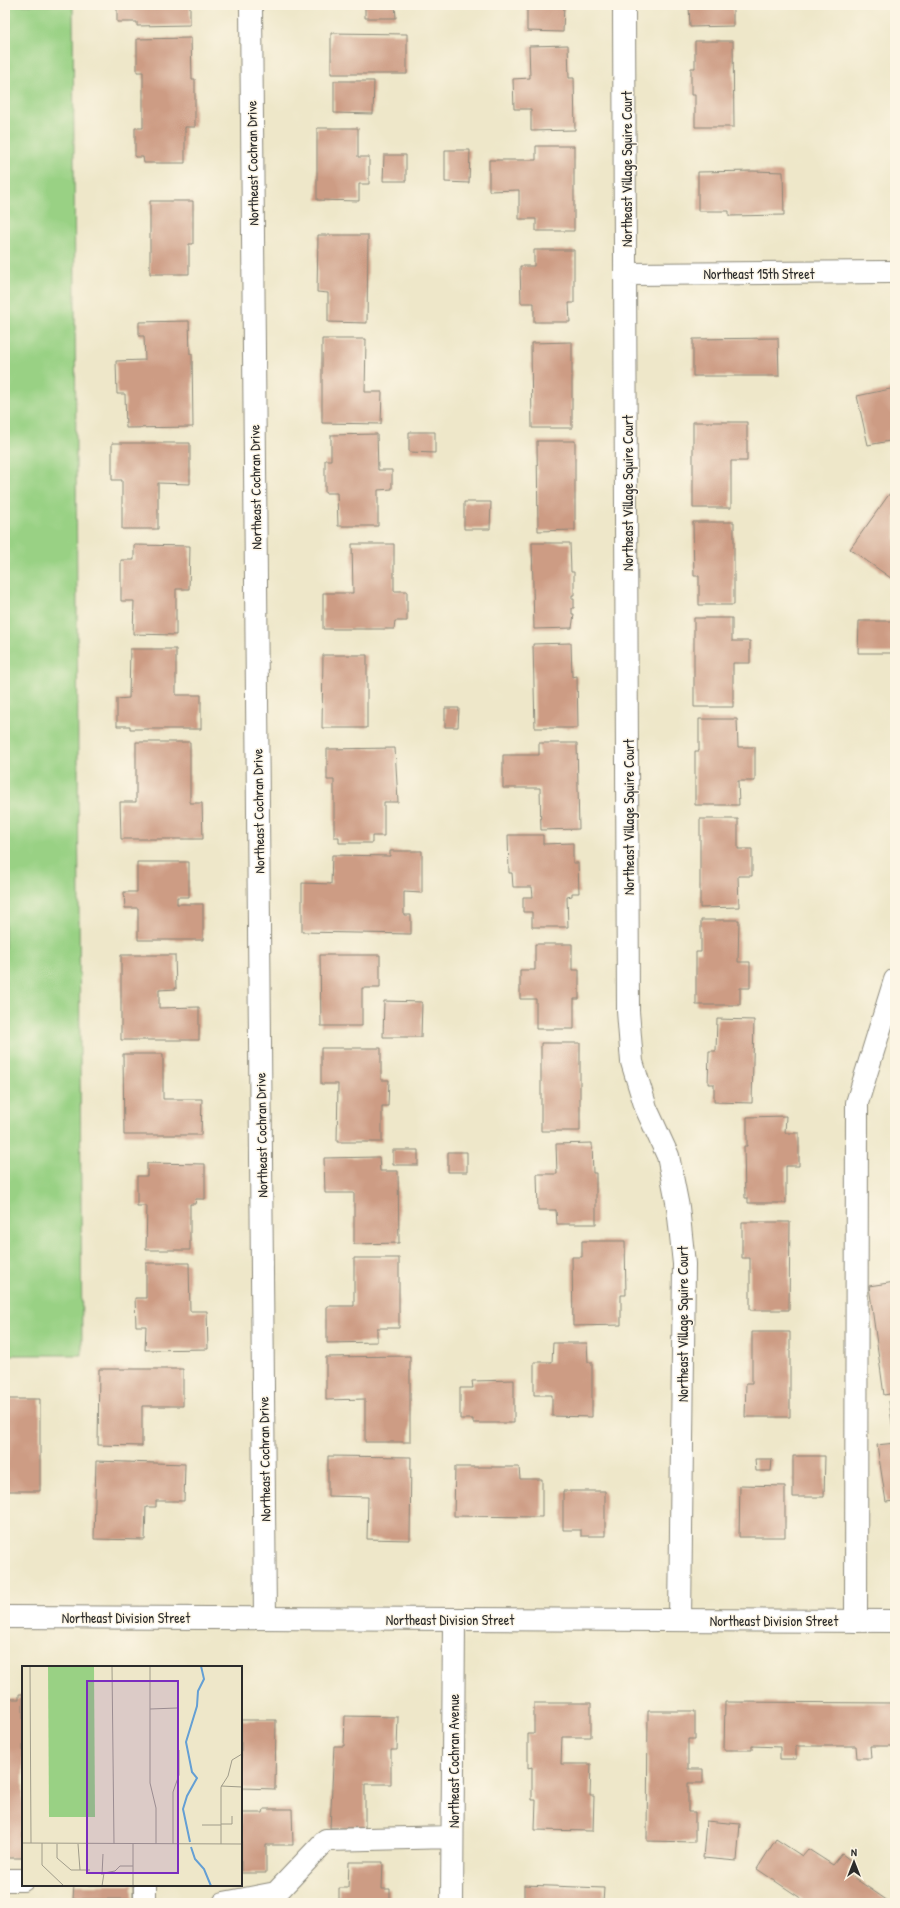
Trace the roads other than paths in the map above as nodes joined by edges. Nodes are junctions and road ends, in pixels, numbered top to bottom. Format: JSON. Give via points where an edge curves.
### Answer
{"nodes":[{"id":1,"x":251,"y":5,"type":"edge"},
{"id":2,"x":624,"y":5,"type":"edge"},
{"id":3,"x":891,"y":272,"type":"dead end"},
{"id":4,"x":626,"y":274,"type":"junction"},
{"id":5,"x":895,"y":980,"type":"edge"},
{"id":6,"x":5,"y":1617,"type":"edge"},
{"id":7,"x":265,"y":1618,"type":"junction"},
{"id":8,"x":454,"y":1619,"type":"junction"},
{"id":9,"x":680,"y":1620,"type":"junction"},
{"id":10,"x":856,"y":1621,"type":"junction"},
{"id":11,"x":895,"y":1621,"type":"edge"},
{"id":12,"x":452,"y":1837,"type":"junction"},
{"id":13,"x":5,"y":1880,"type":"edge"},
{"id":14,"x":22,"y":1880,"type":"edge"},
{"id":15,"x":145,"y":1886,"type":"edge"},
{"id":16,"x":145,"y":1903,"type":"edge"},
{"id":17,"x":224,"y":1903,"type":"edge"},
{"id":18,"x":452,"y":1903,"type":"edge"}],
"edges":[{"from":1,"to":7,"type":"street","name":"Northeast Cochran Drive"},
{"from":2,"to":4,"type":"street","name":"Northeast Village Squire Court"},
{"from":3,"to":4,"type":"street","name":"Northeast 15th Street"},
{"from":4,"to":9,"type":"street","name":"Northeast Village Squire Court","via":[[628,1011],[632,1062],[646,1108],[668,1156],[678,1207],[684,1264]]},
{"from":5,"to":10,"type":"street","via":[[857,1103]]},
{"from":6,"to":7,"type":"street","name":"Northeast Division Street"},
{"from":7,"to":8,"type":"street","name":"Northeast Division Street"},
{"from":8,"to":9,"type":"street","name":"Northeast Division Street"},
{"from":8,"to":12,"type":"street","name":"Northeast Cochran Avenue"},
{"from":9,"to":10,"type":"street","name":"Northeast Division Street"},
{"from":10,"to":11,"type":"street","name":"Northeast Division Street"},
{"from":12,"to":17,"type":"street","via":[[326,1840],[276,1893]]},
{"from":12,"to":18,"type":"street","name":"Northeast Cochran Avenue"},
{"from":13,"to":14,"type":"street"},
{"from":15,"to":16,"type":"street"}]}
